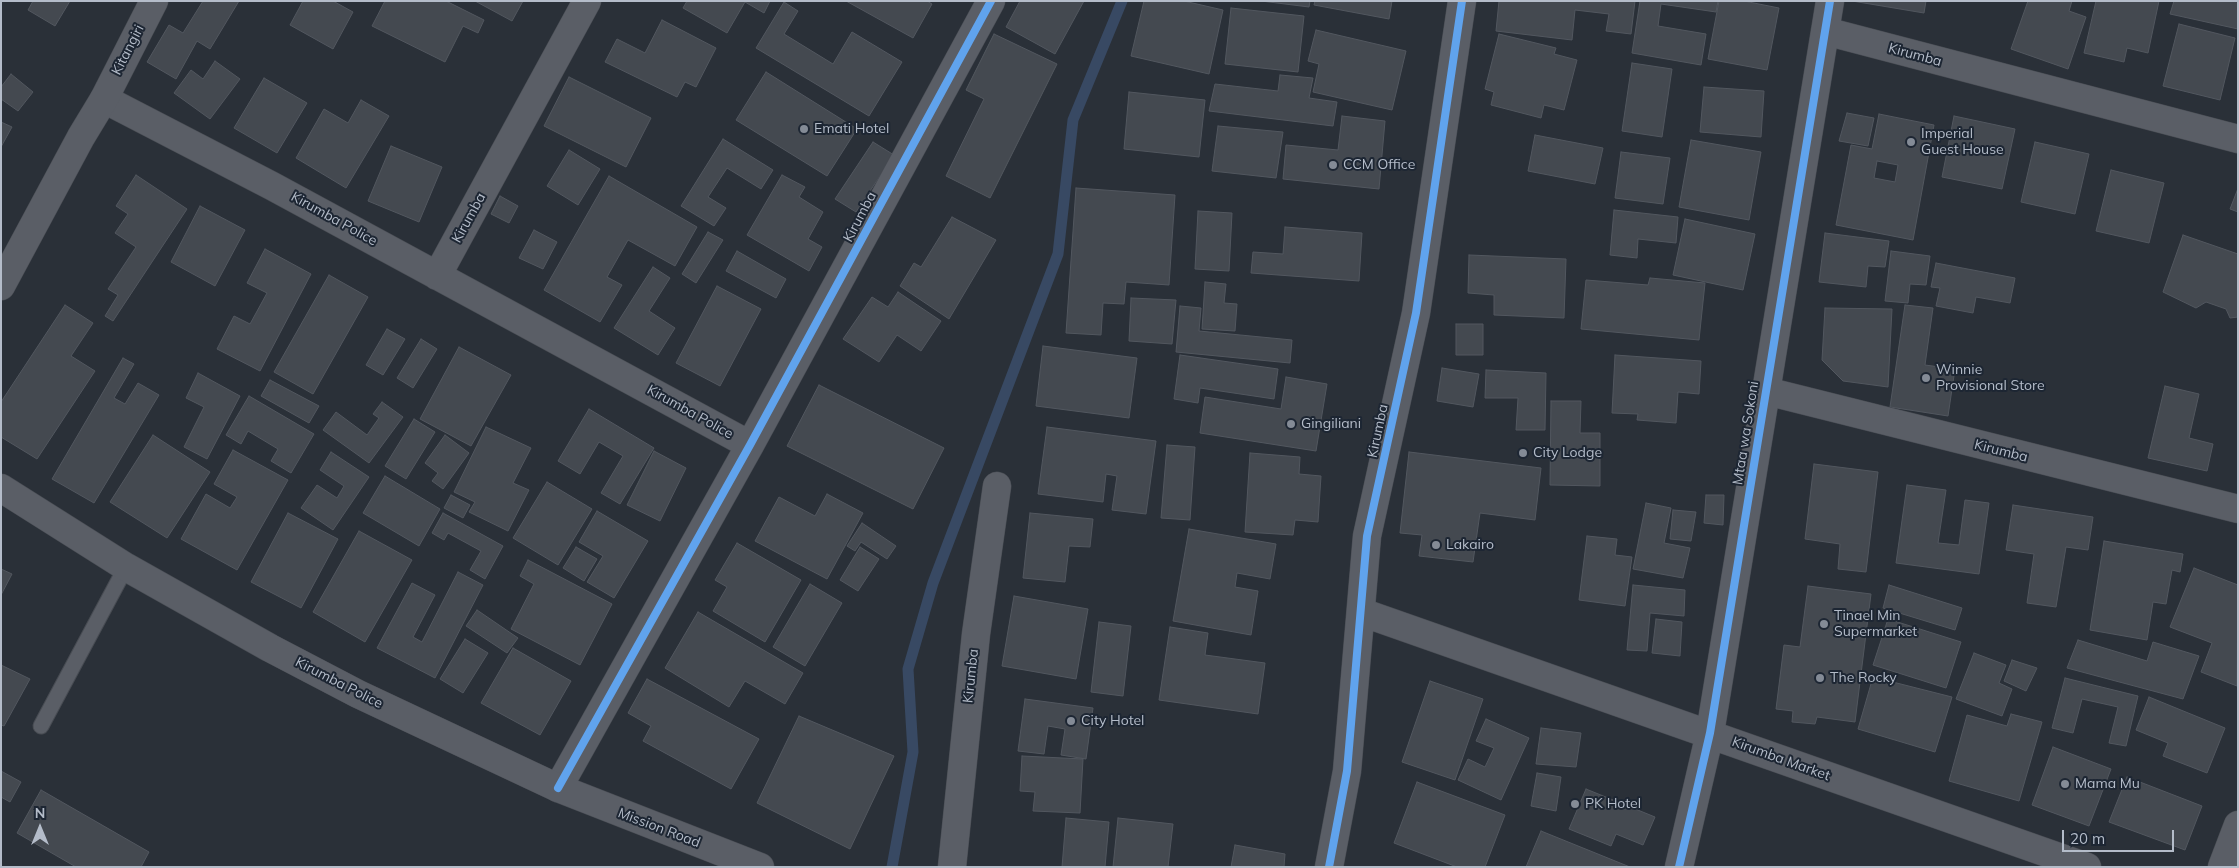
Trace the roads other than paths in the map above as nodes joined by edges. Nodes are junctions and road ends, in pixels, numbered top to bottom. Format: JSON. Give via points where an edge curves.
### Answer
{"nodes":[{"id":1,"x":154,"y":1,"type":"edge"},
{"id":2,"x":587,"y":1,"type":"edge"},
{"id":3,"x":991,"y":1,"type":"edge"},
{"id":4,"x":1462,"y":1,"type":"edge"},
{"id":5,"x":1830,"y":1,"type":"edge"},
{"id":6,"x":1825,"y":32,"type":"junction"},
{"id":7,"x":104,"y":99,"type":"junction"},
{"id":8,"x":2238,"y":139,"type":"edge"},
{"id":9,"x":437,"y":276,"type":"junction"},
{"id":10,"x":1,"y":286,"type":"edge"},
{"id":11,"x":1766,"y":391,"type":"junction"},
{"id":12,"x":750,"y":445,"type":"junction"},
{"id":13,"x":997,"y":486,"type":"dead end"},
{"id":14,"x":1,"y":488,"type":"edge"},
{"id":15,"x":2238,"y":509,"type":"edge"},
{"id":16,"x":126,"y":567,"type":"junction"},
{"id":17,"x":1360,"y":612,"type":"junction"},
{"id":18,"x":41,"y":726,"type":"dead end"},
{"id":19,"x":1710,"y":733,"type":"junction"},
{"id":20,"x":558,"y":788,"type":"junction"},
{"id":21,"x":2238,"y":825,"type":"edge"},
{"id":22,"x":747,"y":865,"type":"edge"},
{"id":23,"x":952,"y":867,"type":"edge"},
{"id":24,"x":1329,"y":867,"type":"edge"},
{"id":25,"x":1679,"y":867,"type":"edge"},
{"id":26,"x":2087,"y":867,"type":"edge"},
{"id":27,"x":2222,"y":867,"type":"edge"}],
"edges":[{"from":1,"to":7,"type":"street","name":"Kitangiri"},
{"from":2,"to":9,"type":"street","name":"Kirumba"},
{"from":3,"to":12,"type":"street","name":"Kirumba"},
{"from":4,"to":17,"type":"street","name":"Kirumba","via":[[1416,313],[1367,536]]},
{"from":5,"to":6,"type":"street","name":"Mtaa wa Sokoni"},
{"from":6,"to":8,"type":"street","name":"Kirumba"},
{"from":6,"to":11,"type":"street","name":"Mtaa wa Sokoni"},
{"from":7,"to":9,"type":"street","name":"Kirumba Police"},
{"from":7,"to":10,"type":"street"},
{"from":9,"to":12,"type":"street","name":"Kirumba Police"},
{"from":11,"to":15,"type":"street","name":"Kirumba"},
{"from":11,"to":19,"type":"street","name":"Mtaa wa Sokoni"},
{"from":12,"to":20,"type":"street","name":"Kirumba"},
{"from":13,"to":23,"type":"street","name":"Kirumba","via":[[976,634]]},
{"from":14,"to":16,"type":"street","name":"Kirumba Police"},
{"from":16,"to":18,"type":"lane"},
{"from":16,"to":20,"type":"street","name":"Kirumba Police","via":[[349,689]]},
{"from":17,"to":19,"type":"street","name":"Kirumba Market"},
{"from":17,"to":24,"type":"street","name":"Kirumba","via":[[1348,771]]},
{"from":19,"to":25,"type":"street","name":"Mtaa wa Sokoni"},
{"from":19,"to":26,"type":"street","name":"Kirumba Market"},
{"from":20,"to":22,"type":"street","name":"Mission Road"},
{"from":21,"to":27,"type":"street"}]}
